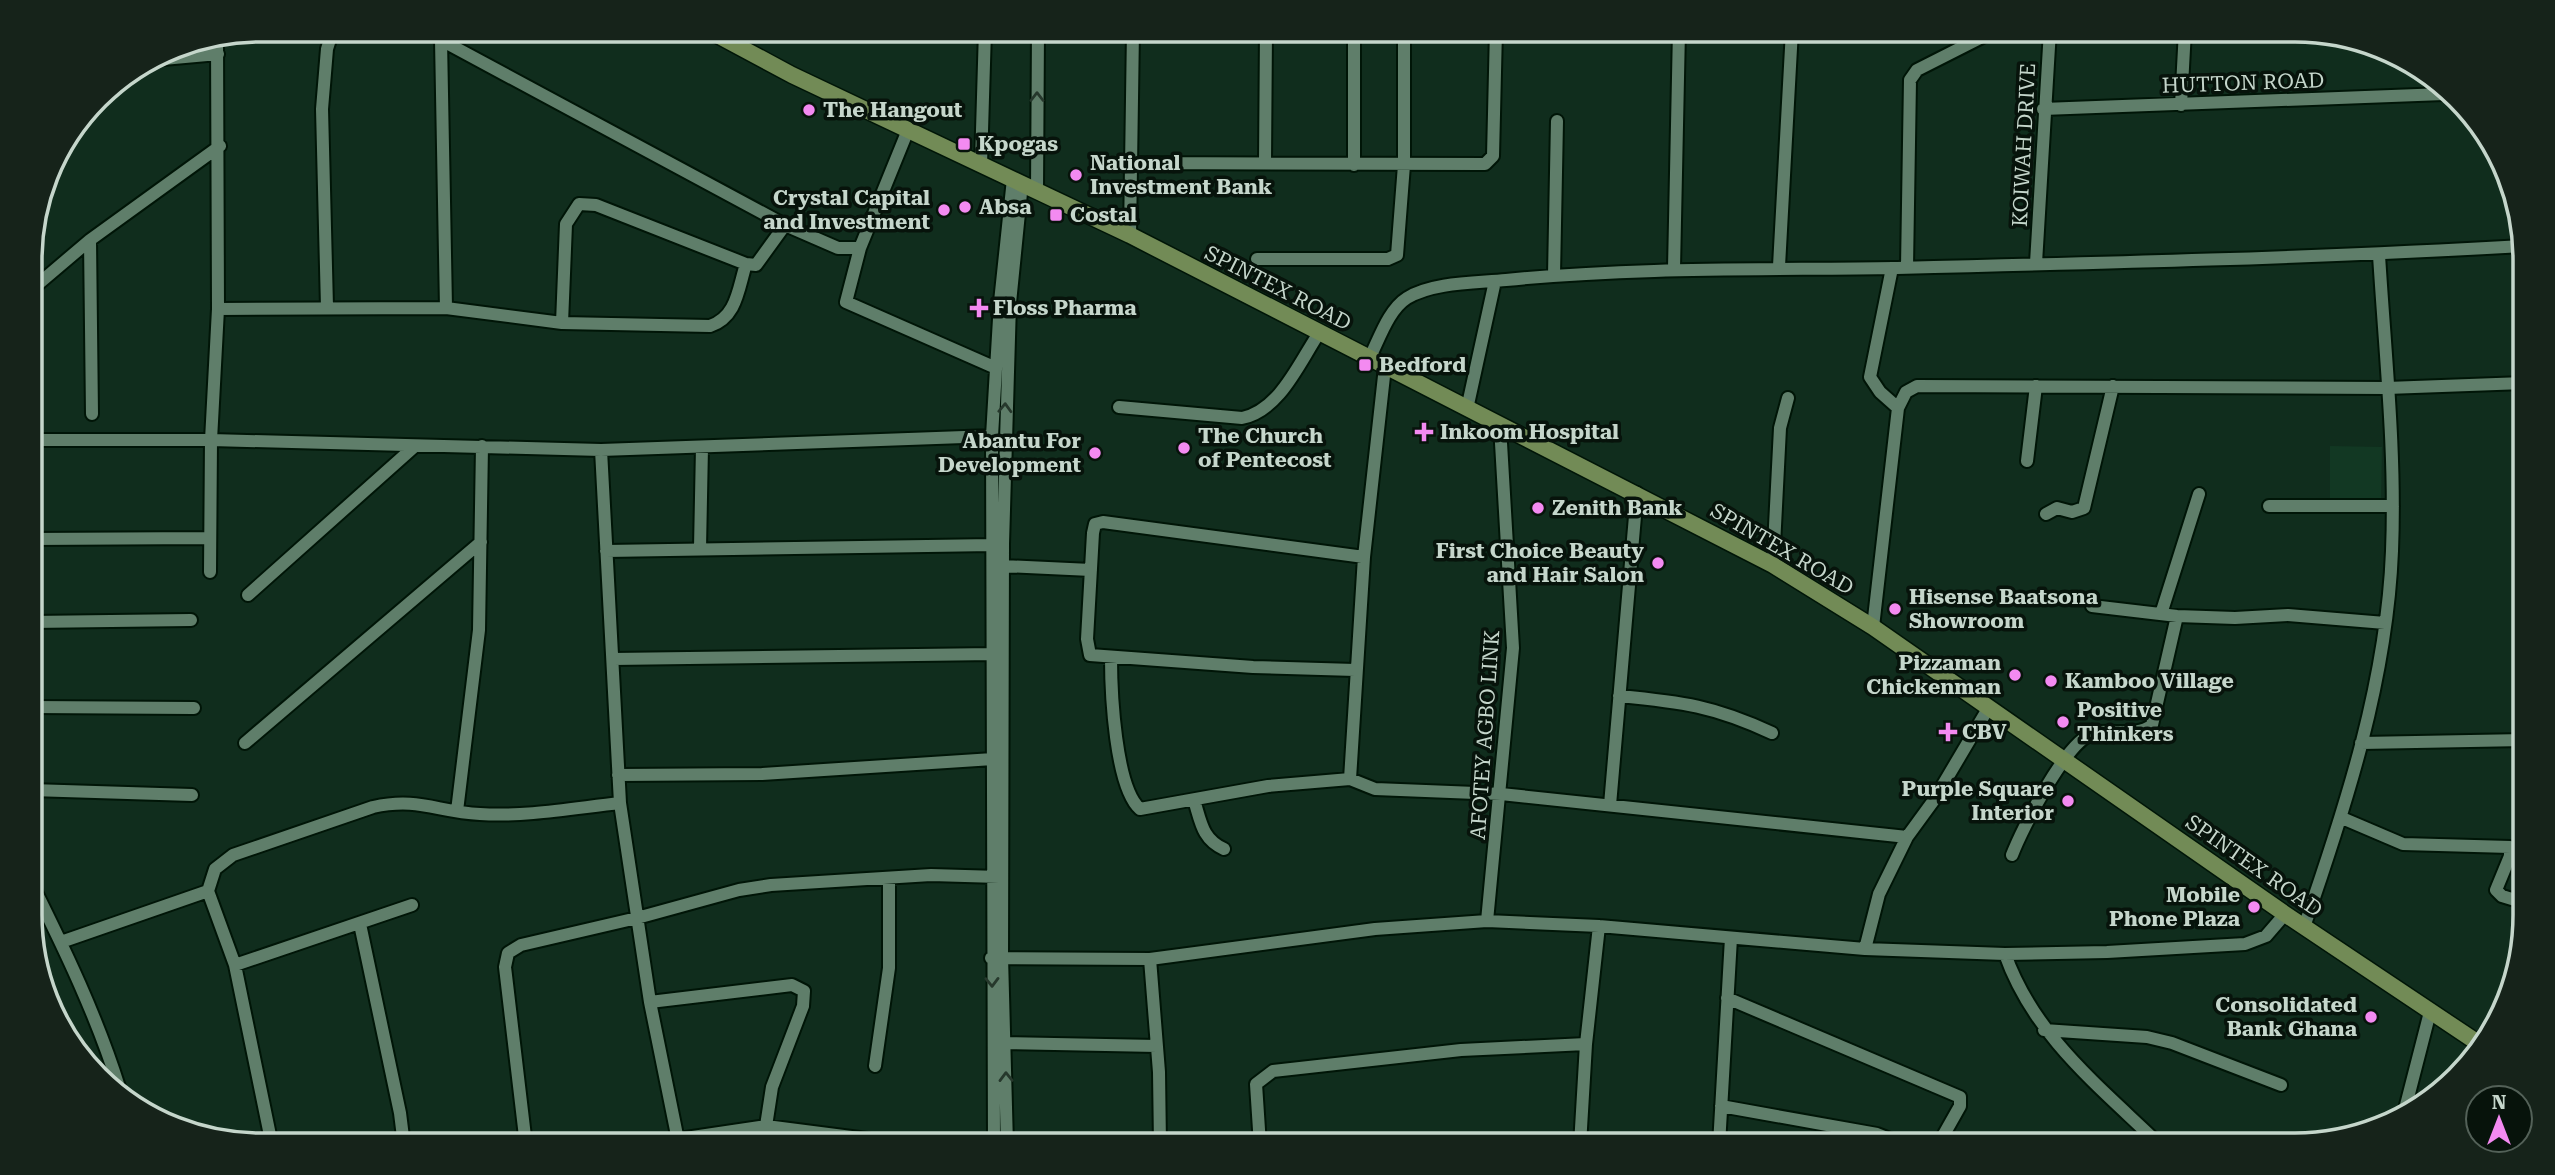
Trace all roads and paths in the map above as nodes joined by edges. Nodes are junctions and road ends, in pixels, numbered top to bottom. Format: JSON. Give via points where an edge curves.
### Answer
{"nodes":[{"id":1,"x":329,"y":42,"type":"edge"},
{"id":2,"x":441,"y":42,"type":"edge"},
{"id":3,"x":445,"y":42,"type":"edge"},
{"id":4,"x":730,"y":42,"type":"edge"},
{"id":5,"x":985,"y":42,"type":"edge"},
{"id":6,"x":1037,"y":42,"type":"edge"},
{"id":7,"x":1133,"y":42,"type":"edge"},
{"id":8,"x":1266,"y":42,"type":"edge"},
{"id":9,"x":1354,"y":42,"type":"edge"},
{"id":10,"x":1404,"y":42,"type":"edge"},
{"id":11,"x":1496,"y":42,"type":"edge"},
{"id":12,"x":1679,"y":42,"type":"edge"},
{"id":13,"x":1791,"y":42,"type":"edge"},
{"id":14,"x":1972,"y":42,"type":"edge"},
{"id":15,"x":2049,"y":42,"type":"edge"},
{"id":16,"x":2184,"y":42,"type":"edge"},
{"id":17,"x":218,"y":46,"type":"edge"},
{"id":18,"x":218,"y":54,"type":"junction"},
{"id":19,"x":182,"y":57,"type":"edge"},
{"id":20,"x":2436,"y":94,"type":"edge"},
{"id":21,"x":2181,"y":105,"type":"junction"},
{"id":22,"x":2043,"y":108,"type":"junction"},
{"id":23,"x":1557,"y":121,"type":"dead end"},
{"id":24,"x":908,"y":130,"type":"junction"},
{"id":25,"x":220,"y":146,"type":"junction"},
{"id":26,"x":1265,"y":162,"type":"junction"},
{"id":27,"x":1133,"y":163,"type":"junction"},
{"id":28,"x":981,"y":164,"type":"junction"},
{"id":29,"x":1354,"y":164,"type":"junction"},
{"id":30,"x":1404,"y":165,"type":"junction"},
{"id":31,"x":1024,"y":184,"type":"junction"},
{"id":32,"x":785,"y":225,"type":"junction"},
{"id":33,"x":1129,"y":235,"type":"junction"},
{"id":34,"x":90,"y":240,"type":"junction"},
{"id":35,"x":2512,"y":247,"type":"edge"},
{"id":36,"x":860,"y":248,"type":"junction"},
{"id":37,"x":2379,"y":254,"type":"junction"},
{"id":38,"x":1257,"y":259,"type":"dead end"},
{"id":39,"x":2036,"y":263,"type":"junction"},
{"id":40,"x":746,"y":264,"type":"junction"},
{"id":41,"x":1779,"y":267,"type":"junction"},
{"id":42,"x":1907,"y":267,"type":"junction"},
{"id":43,"x":1674,"y":268,"type":"junction"},
{"id":44,"x":1892,"y":268,"type":"junction"},
{"id":45,"x":1554,"y":275,"type":"junction"},
{"id":46,"x":42,"y":281,"type":"edge"},
{"id":47,"x":1495,"y":281,"type":"junction"},
{"id":48,"x":327,"y":307,"type":"junction"},
{"id":49,"x":446,"y":308,"type":"junction"},
{"id":50,"x":218,"y":309,"type":"junction"},
{"id":51,"x":562,"y":323,"type":"junction"},
{"id":52,"x":1319,"y":333,"type":"junction"},
{"id":53,"x":1370,"y":359,"type":"junction"},
{"id":54,"x":1385,"y":367,"type":"junction"},
{"id":55,"x":996,"y":368,"type":"junction"},
{"id":56,"x":2513,"y":384,"type":"edge"},
{"id":57,"x":2036,"y":386,"type":"junction"},
{"id":58,"x":2113,"y":386,"type":"junction"},
{"id":59,"x":2387,"y":388,"type":"junction"},
{"id":60,"x":1788,"y":398,"type":"dead end"},
{"id":61,"x":1119,"y":407,"type":"dead end"},
{"id":62,"x":1898,"y":408,"type":"junction"},
{"id":63,"x":1466,"y":410,"type":"junction"},
{"id":64,"x":92,"y":414,"type":"dead end"},
{"id":65,"x":1500,"y":426,"type":"junction"},
{"id":66,"x":992,"y":436,"type":"junction"},
{"id":67,"x":42,"y":440,"type":"edge"},
{"id":68,"x":211,"y":440,"type":"junction"},
{"id":69,"x":415,"y":446,"type":"junction"},
{"id":70,"x":482,"y":446,"type":"junction"},
{"id":71,"x":702,"y":447,"type":"junction"},
{"id":72,"x":601,"y":450,"type":"junction"},
{"id":73,"x":2027,"y":461,"type":"dead end"},
{"id":74,"x":1637,"y":493,"type":"junction"},
{"id":75,"x":2199,"y":494,"type":"dead end"},
{"id":76,"x":2269,"y":506,"type":"dead end"},
{"id":77,"x":2393,"y":506,"type":"junction"},
{"id":78,"x":2046,"y":514,"type":"dead end"},
{"id":79,"x":208,"y":538,"type":"junction"},
{"id":80,"x":42,"y":539,"type":"edge"},
{"id":81,"x":481,"y":542,"type":"junction"},
{"id":82,"x":992,"y":545,"type":"junction"},
{"id":83,"x":700,"y":548,"type":"junction"},
{"id":84,"x":606,"y":551,"type":"junction"},
{"id":85,"x":1364,"y":557,"type":"junction"},
{"id":86,"x":1773,"y":565,"type":"junction"},
{"id":87,"x":1003,"y":566,"type":"junction"},
{"id":88,"x":1091,"y":570,"type":"junction"},
{"id":89,"x":210,"y":572,"type":"dead end"},
{"id":90,"x":248,"y":595,"type":"dead end"},
{"id":91,"x":2092,"y":606,"type":"dead end"},
{"id":92,"x":2161,"y":614,"type":"junction"},
{"id":93,"x":2178,"y":616,"type":"junction"},
{"id":94,"x":191,"y":620,"type":"dead end"},
{"id":95,"x":42,"y":622,"type":"edge"},
{"id":96,"x":2385,"y":623,"type":"junction"},
{"id":97,"x":1872,"y":627,"type":"junction"},
{"id":98,"x":994,"y":654,"type":"junction"},
{"id":99,"x":1111,"y":658,"type":"junction"},
{"id":100,"x":613,"y":659,"type":"junction"},
{"id":101,"x":1355,"y":670,"type":"junction"},
{"id":102,"x":1619,"y":696,"type":"junction"},
{"id":103,"x":42,"y":707,"type":"edge"},
{"id":104,"x":1989,"y":707,"type":"junction"},
{"id":105,"x":194,"y":708,"type":"dead end"},
{"id":106,"x":1772,"y":733,"type":"dead end"},
{"id":107,"x":2513,"y":740,"type":"edge"},
{"id":108,"x":245,"y":743,"type":"dead end"},
{"id":109,"x":2361,"y":743,"type":"junction"},
{"id":110,"x":993,"y":759,"type":"junction"},
{"id":111,"x":2065,"y":762,"type":"junction"},
{"id":112,"x":618,"y":775,"type":"junction"},
{"id":113,"x":1350,"y":779,"type":"junction"},
{"id":114,"x":42,"y":790,"type":"edge"},
{"id":115,"x":1502,"y":794,"type":"junction"},
{"id":116,"x":192,"y":795,"type":"dead end"},
{"id":117,"x":1194,"y":800,"type":"junction"},
{"id":118,"x":620,"y":803,"type":"junction"},
{"id":119,"x":1610,"y":805,"type":"junction"},
{"id":120,"x":457,"y":811,"type":"junction"},
{"id":121,"x":2342,"y":818,"type":"junction"},
{"id":122,"x":1907,"y":837,"type":"junction"},
{"id":123,"x":1224,"y":849,"type":"dead end"},
{"id":124,"x":2012,"y":855,"type":"dead end"},
{"id":125,"x":998,"y":877,"type":"junction"},
{"id":126,"x":889,"y":878,"type":"junction"},
{"id":127,"x":208,"y":891,"type":"junction"},
{"id":128,"x":2513,"y":899,"type":"edge"},
{"id":129,"x":42,"y":904,"type":"edge"},
{"id":130,"x":412,"y":905,"type":"dead end"},
{"id":131,"x":2285,"y":914,"type":"junction"},
{"id":132,"x":637,"y":918,"type":"junction"},
{"id":133,"x":1487,"y":921,"type":"junction"},
{"id":134,"x":360,"y":924,"type":"junction"},
{"id":135,"x":1599,"y":926,"type":"junction"},
{"id":136,"x":2304,"y":927,"type":"junction"},
{"id":137,"x":1731,"y":938,"type":"junction"},
{"id":138,"x":61,"y":942,"type":"junction"},
{"id":139,"x":1865,"y":948,"type":"junction"},
{"id":140,"x":2005,"y":954,"type":"junction"},
{"id":141,"x":997,"y":958,"type":"junction"},
{"id":142,"x":1150,"y":959,"type":"junction"},
{"id":143,"x":234,"y":965,"type":"junction"},
{"id":144,"x":1727,"y":998,"type":"junction"},
{"id":145,"x":650,"y":1002,"type":"junction"},
{"id":146,"x":2430,"y":1012,"type":"junction"},
{"id":147,"x":2044,"y":1030,"type":"junction"},
{"id":148,"x":2474,"y":1040,"type":"edge"},
{"id":149,"x":1006,"y":1043,"type":"junction"},
{"id":150,"x":1586,"y":1044,"type":"junction"},
{"id":151,"x":1157,"y":1046,"type":"junction"},
{"id":152,"x":875,"y":1066,"type":"dead end"},
{"id":153,"x":116,"y":1078,"type":"edge"},
{"id":154,"x":2281,"y":1085,"type":"dead end"},
{"id":155,"x":2407,"y":1102,"type":"edge"},
{"id":156,"x":1721,"y":1106,"type":"junction"},
{"id":157,"x":766,"y":1126,"type":"junction"},
{"id":158,"x":1836,"y":1127,"type":"junction"},
{"id":159,"x":269,"y":1133,"type":"edge"},
{"id":160,"x":403,"y":1133,"type":"edge"},
{"id":161,"x":525,"y":1133,"type":"edge"},
{"id":162,"x":677,"y":1133,"type":"edge"},
{"id":163,"x":728,"y":1133,"type":"edge"},
{"id":164,"x":820,"y":1133,"type":"edge"},
{"id":165,"x":993,"y":1133,"type":"edge"},
{"id":166,"x":1007,"y":1133,"type":"edge"},
{"id":167,"x":1160,"y":1133,"type":"edge"},
{"id":168,"x":1259,"y":1133,"type":"edge"},
{"id":169,"x":1581,"y":1133,"type":"edge"},
{"id":170,"x":1720,"y":1133,"type":"edge"},
{"id":171,"x":1836,"y":1133,"type":"edge"},
{"id":172,"x":1871,"y":1133,"type":"edge"},
{"id":173,"x":1945,"y":1133,"type":"edge"},
{"id":174,"x":2147,"y":1133,"type":"edge"}],
"edges":[{"from":1,"to":48,"type":"street","via":[[322,108]]},
{"from":2,"to":49,"type":"street"},
{"from":3,"to":32,"type":"street"},
{"from":4,"to":24,"type":"main road","name":"SPINTEX ROAD"},
{"from":5,"to":28,"type":"street"},
{"from":31,"to":6,"type":"street","one_way":true},
{"from":7,"to":27,"type":"street"},
{"from":8,"to":26,"type":"street"},
{"from":9,"to":29,"type":"street"},
{"from":10,"to":30,"type":"street"},
{"from":11,"to":30,"type":"street","via":[[1491,161]]},
{"from":12,"to":43,"type":"street"},
{"from":13,"to":41,"type":"street"},
{"from":14,"to":42,"type":"street","via":[[1917,70],[1910,80]]},
{"from":15,"to":22,"type":"street","name":"KOIWAH DRIVE"},
{"from":16,"to":21,"type":"street"},
{"from":17,"to":18,"type":"street"},
{"from":18,"to":19,"type":"street"},
{"from":18,"to":25,"type":"street"},
{"from":20,"to":21,"type":"street","name":"HUTTON ROAD"},
{"from":21,"to":22,"type":"street","name":"HUTTON ROAD"},
{"from":22,"to":39,"type":"street","name":"KOIWAH DRIVE"},
{"from":23,"to":45,"type":"street"},
{"from":24,"to":28,"type":"main road","name":"SPINTEX ROAD"},
{"from":24,"to":36,"type":"street"},
{"from":25,"to":34,"type":"street"},
{"from":25,"to":50,"type":"street"},
{"from":26,"to":27,"type":"street"},
{"from":26,"to":29,"type":"street"},
{"from":27,"to":33,"type":"street"},
{"from":28,"to":31,"type":"main road","name":"SPINTEX ROAD"},
{"from":29,"to":30,"type":"street"},
{"from":30,"to":38,"type":"street","via":[[1395,257]]},
{"from":31,"to":33,"type":"main road","name":"SPINTEX ROAD"},
{"from":31,"to":55,"type":"street"},
{"from":87,"to":31,"type":"street","one_way":true,"via":[[1008,352]]},
{"from":32,"to":36,"type":"street","via":[[838,248]]},
{"from":32,"to":40,"type":"street","via":[[756,265]]},
{"from":33,"to":52,"type":"main road","name":"SPINTEX ROAD"},
{"from":34,"to":46,"type":"street"},
{"from":34,"to":64,"type":"street"},
{"from":35,"to":37,"type":"street"},
{"from":36,"to":55,"type":"street","via":[[846,302]]},
{"from":37,"to":39,"type":"street"},
{"from":37,"to":59,"type":"street"},
{"from":39,"to":42,"type":"street"},
{"from":40,"to":51,"type":"street","via":[[732,312],[710,326]]},
{"from":40,"to":51,"type":"street","via":[[596,205],[579,204],[566,224]]},
{"from":41,"to":43,"type":"street"},
{"from":41,"to":44,"type":"street"},
{"from":42,"to":44,"type":"street"},
{"from":43,"to":45,"type":"street"},
{"from":44,"to":62,"type":"street","via":[[1870,377]]},
{"from":45,"to":47,"type":"street"},
{"from":47,"to":53,"type":"street","via":[[1437,288],[1407,298],[1394,310]]},
{"from":47,"to":63,"type":"street"},
{"from":48,"to":49,"type":"street"},
{"from":48,"to":50,"type":"street"},
{"from":49,"to":51,"type":"street"},
{"from":50,"to":68,"type":"street"},
{"from":52,"to":53,"type":"main road","name":"SPINTEX ROAD"},
{"from":52,"to":61,"type":"street","via":[[1280,392],[1255,415],[1241,418]]},
{"from":53,"to":54,"type":"main road","name":"SPINTEX ROAD"},
{"from":54,"to":63,"type":"main road","name":"SPINTEX ROAD"},
{"from":54,"to":85,"type":"street"},
{"from":55,"to":66,"type":"street"},
{"from":56,"to":59,"type":"street"},
{"from":57,"to":58,"type":"street"},
{"from":57,"to":62,"type":"street","via":[[1917,386],[1906,392]]},
{"from":57,"to":73,"type":"street"},
{"from":58,"to":59,"type":"street"},
{"from":58,"to":78,"type":"street","via":[[2084,508],[2072,512],[2057,508]]},
{"from":59,"to":77,"type":"street"},
{"from":60,"to":86,"type":"street","via":[[1780,428]]},
{"from":62,"to":97,"type":"street"},
{"from":63,"to":65,"type":"main road","name":"SPINTEX ROAD"},
{"from":65,"to":74,"type":"main road","name":"SPINTEX ROAD"},
{"from":65,"to":115,"type":"street","name":"AFOTEY AGBO LINK","via":[[1513,641]]},
{"from":66,"to":71,"type":"street"},
{"from":66,"to":82,"type":"street"},
{"from":67,"to":68,"type":"street"},
{"from":68,"to":69,"type":"street"},
{"from":68,"to":79,"type":"street"},
{"from":69,"to":70,"type":"street"},
{"from":69,"to":90,"type":"street"},
{"from":70,"to":72,"type":"street"},
{"from":70,"to":81,"type":"street"},
{"from":71,"to":72,"type":"street"},
{"from":71,"to":83,"type":"street"},
{"from":72,"to":84,"type":"street"},
{"from":74,"to":86,"type":"main road","name":"SPINTEX ROAD"},
{"from":74,"to":102,"type":"street"},
{"from":75,"to":92,"type":"street"},
{"from":76,"to":77,"type":"street"},
{"from":77,"to":96,"type":"street"},
{"from":79,"to":80,"type":"street"},
{"from":79,"to":89,"type":"street"},
{"from":81,"to":108,"type":"street"},
{"from":81,"to":120,"type":"street","via":[[479,630]]},
{"from":82,"to":83,"type":"street"},
{"from":82,"to":98,"type":"street"},
{"from":83,"to":84,"type":"street"},
{"from":84,"to":100,"type":"street"},
{"from":85,"to":88,"type":"street","via":[[1097,522]]},
{"from":85,"to":101,"type":"street"},
{"from":86,"to":97,"type":"main road","name":"SPINTEX ROAD"},
{"from":87,"to":88,"type":"street"},
{"from":87,"to":125,"type":"street"},
{"from":88,"to":99,"type":"street","via":[[1087,651],[1094,658]]},
{"from":91,"to":92,"type":"street"},
{"from":92,"to":93,"type":"street"},
{"from":93,"to":96,"type":"street","via":[[2288,615]]},
{"from":93,"to":111,"type":"street","via":[[2152,725],[2092,733]]},
{"from":94,"to":95,"type":"street"},
{"from":96,"to":109,"type":"street"},
{"from":97,"to":104,"type":"main road","name":"SPINTEX ROAD"},
{"from":98,"to":100,"type":"street"},
{"from":98,"to":110,"type":"street"},
{"from":99,"to":101,"type":"street"},
{"from":99,"to":117,"type":"street","via":[[1113,726],[1135,805],[1147,809]]},
{"from":100,"to":112,"type":"street"},
{"from":101,"to":113,"type":"street"},
{"from":102,"to":106,"type":"street","via":[[1700,705]]},
{"from":102,"to":119,"type":"street"},
{"from":103,"to":105,"type":"street"},
{"from":104,"to":111,"type":"main road","name":"SPINTEX ROAD"},
{"from":104,"to":122,"type":"street"},
{"from":107,"to":109,"type":"street"},
{"from":109,"to":121,"type":"street"},
{"from":110,"to":112,"type":"street","via":[[762,774]]},
{"from":110,"to":125,"type":"street"},
{"from":111,"to":124,"type":"street","via":[[2039,797]]},
{"from":111,"to":131,"type":"main road","name":"SPINTEX ROAD"},
{"from":112,"to":118,"type":"street"},
{"from":113,"to":115,"type":"street","via":[[1375,789]]},
{"from":113,"to":117,"type":"street","via":[[1268,786]]},
{"from":114,"to":116,"type":"street"},
{"from":115,"to":119,"type":"street"},
{"from":115,"to":133,"type":"street","name":"AFOTEY AGBO LINK"},
{"from":117,"to":123,"type":"street","via":[[1205,835]]},
{"from":118,"to":120,"type":"street","via":[[500,815]]},
{"from":118,"to":132,"type":"street"},
{"from":119,"to":122,"type":"street"},
{"from":120,"to":127,"type":"street","via":[[416,802],[373,807],[233,855],[215,869]]},
{"from":121,"to":128,"type":"street","via":[[2403,844],[2510,847],[2496,890]]},
{"from":121,"to":136,"type":"street"},
{"from":122,"to":139,"type":"street","via":[[1879,894]]},
{"from":125,"to":126,"type":"street"},
{"from":125,"to":141,"type":"street"},
{"from":126,"to":132,"type":"street","via":[[749,888]]},
{"from":126,"to":152,"type":"street","via":[[889,968]]},
{"from":127,"to":138,"type":"street"},
{"from":127,"to":143,"type":"street"},
{"from":129,"to":138,"type":"street"},
{"from":130,"to":134,"type":"street"},
{"from":131,"to":136,"type":"main road","name":"SPINTEX ROAD"},
{"from":131,"to":140,"type":"street","via":[[2266,936],[2245,944]]},
{"from":132,"to":145,"type":"street"},
{"from":132,"to":161,"type":"street","via":[[521,945],[508,953],[505,967]]},
{"from":133,"to":135,"type":"street"},
{"from":133,"to":142,"type":"street","via":[[1374,929]]},
{"from":134,"to":143,"type":"street"},
{"from":134,"to":160,"type":"street"},
{"from":135,"to":137,"type":"street"},
{"from":135,"to":150,"type":"street"},
{"from":136,"to":146,"type":"main road","name":"SPINTEX ROAD"},
{"from":137,"to":139,"type":"street"},
{"from":137,"to":144,"type":"street"},
{"from":138,"to":153,"type":"street"},
{"from":139,"to":140,"type":"street"},
{"from":140,"to":147,"type":"street","via":[[2024,999]]},
{"from":141,"to":142,"type":"street"},
{"from":141,"to":149,"type":"street"},
{"from":141,"to":165,"type":"street","one_way":true},
{"from":142,"to":151,"type":"street"},
{"from":143,"to":159,"type":"street"},
{"from":144,"to":156,"type":"street"},
{"from":144,"to":173,"type":"street","via":[[1959,1097],[1960,1106]]},
{"from":145,"to":157,"type":"street","via":[[792,985],[804,991],[803,1006],[772,1087]]},
{"from":145,"to":162,"type":"street"},
{"from":146,"to":148,"type":"main road","name":"SPINTEX ROAD"},
{"from":146,"to":155,"type":"street"},
{"from":147,"to":154,"type":"street","via":[[2147,1037]]},
{"from":147,"to":174,"type":"street"},
{"from":149,"to":151,"type":"street"},
{"from":166,"to":149,"type":"street","one_way":true},
{"from":150,"to":168,"type":"street","via":[[1461,1050],[1273,1071],[1256,1084]]},
{"from":150,"to":169,"type":"street"},
{"from":151,"to":167,"type":"street"},
{"from":156,"to":158,"type":"street"},
{"from":156,"to":170,"type":"street"},
{"from":157,"to":163,"type":"street"},
{"from":157,"to":164,"type":"street"},
{"from":158,"to":171,"type":"street"},
{"from":158,"to":172,"type":"street"}]}
